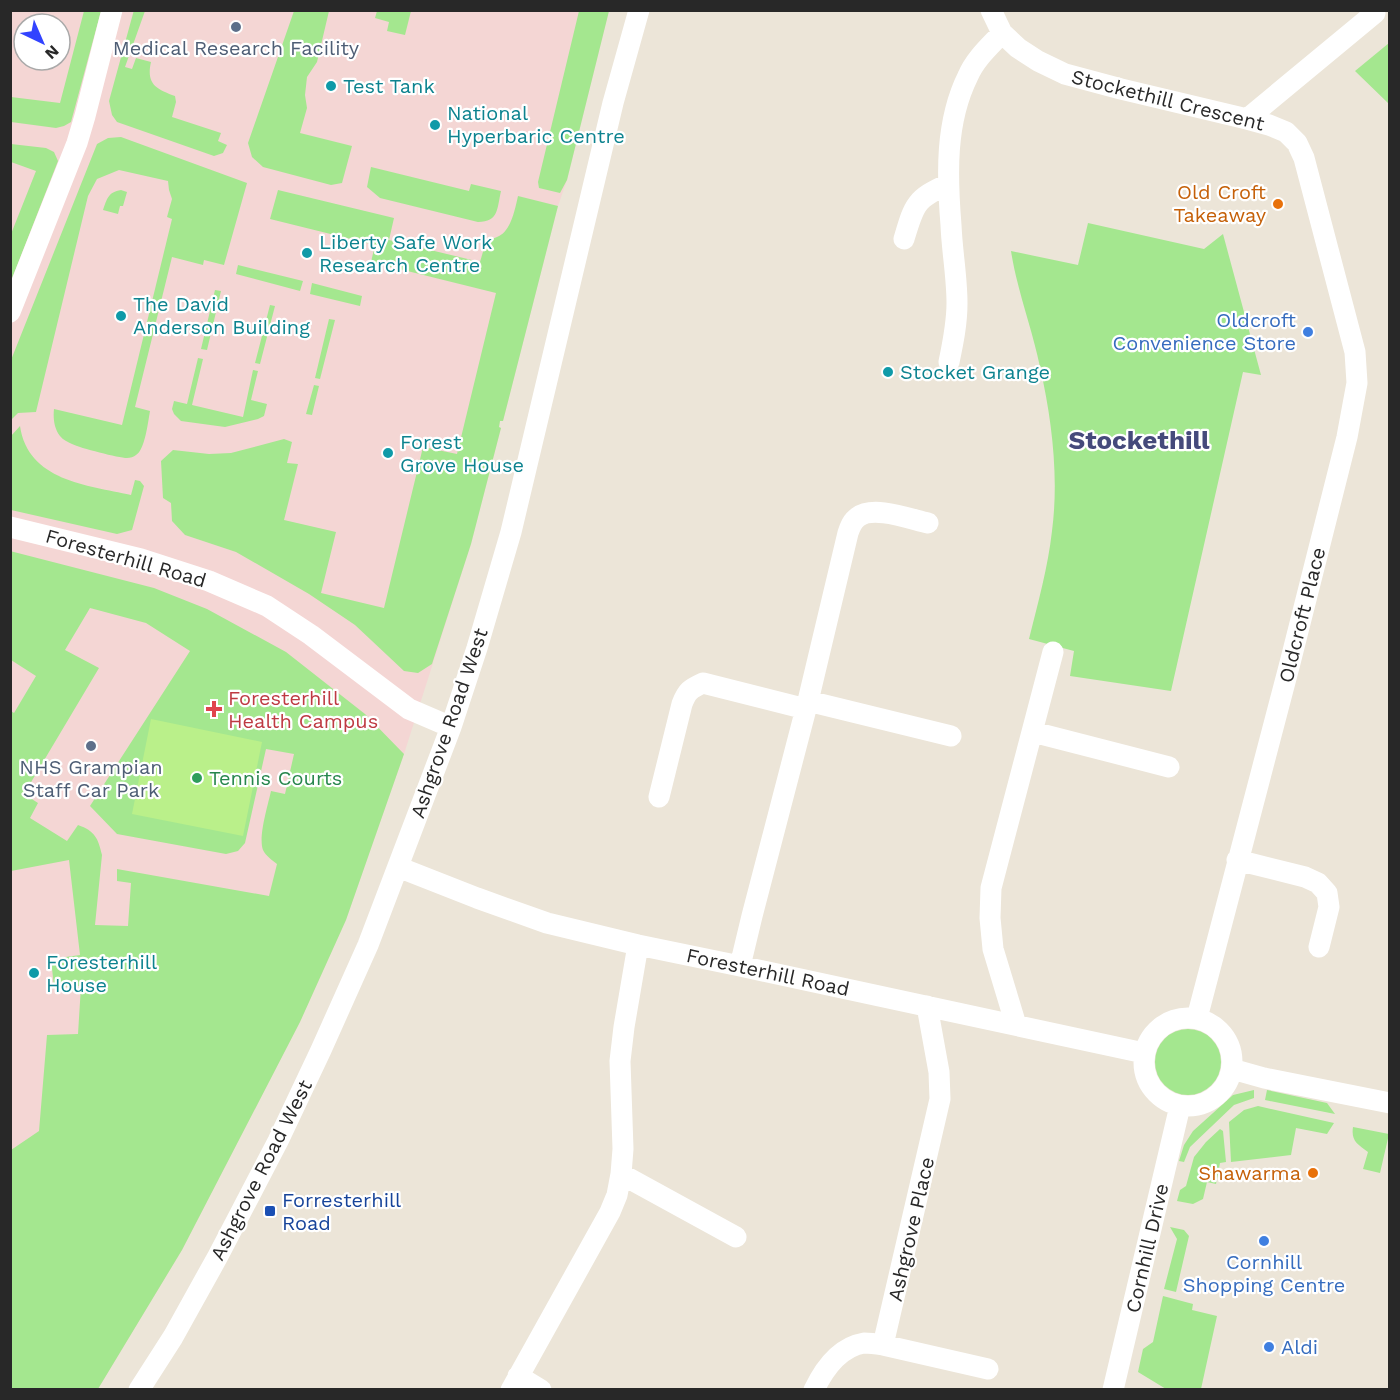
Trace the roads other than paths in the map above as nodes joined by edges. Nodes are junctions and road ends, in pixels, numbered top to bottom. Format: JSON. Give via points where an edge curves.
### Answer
{"nodes":[{"id":1,"x":112,"y":10,"type":"edge"},
{"id":2,"x":639,"y":10,"type":"edge"},
{"id":3,"x":991,"y":10,"type":"edge"},
{"id":4,"x":1375,"y":13,"type":"dead end"},
{"id":5,"x":1002,"y":33,"type":"junction"},
{"id":6,"x":1247,"y":118,"type":"junction"},
{"id":7,"x":948,"y":184,"type":"junction"},
{"id":8,"x":1317,"y":210,"type":"joint"},
{"id":9,"x":904,"y":239,"type":"dead end"},
{"id":10,"x":10,"y":312,"type":"edge"},
{"id":11,"x":949,"y":362,"type":"dead end"},
{"id":12,"x":928,"y":523,"type":"dead end"},
{"id":13,"x":10,"y":527,"type":"edge"},
{"id":14,"x":1053,"y":652,"type":"dead end"},
{"id":15,"x":807,"y":705,"type":"junction"},
{"id":16,"x":452,"y":727,"type":"junction"},
{"id":17,"x":1033,"y":732,"type":"junction"},
{"id":18,"x":951,"y":736,"type":"dead end"},
{"id":19,"x":1169,"y":767,"type":"dead end"},
{"id":20,"x":659,"y":797,"type":"dead end"},
{"id":21,"x":1237,"y":861,"type":"junction"},
{"id":22,"x":398,"y":867,"type":"junction"},
{"id":23,"x":638,"y":945,"type":"junction"},
{"id":24,"x":1319,"y":947,"type":"dead end"},
{"id":25,"x":740,"y":966,"type":"junction"},
{"id":26,"x":927,"y":1006,"type":"junction"},
{"id":27,"x":1197,"y":1018,"type":"junction"},
{"id":28,"x":1016,"y":1025,"type":"junction"},
{"id":29,"x":1144,"y":1053,"type":"junction"},
{"id":30,"x":1232,"y":1069,"type":"junction"},
{"id":31,"x":1389,"y":1103,"type":"edge"},
{"id":32,"x":1180,"y":1106,"type":"junction"},
{"id":33,"x":621,"y":1174,"type":"junction"},
{"id":34,"x":736,"y":1237,"type":"dead end"},
{"id":35,"x":884,"y":1345,"type":"junction"},
{"id":36,"x":988,"y":1369,"type":"dead end"},
{"id":37,"x":514,"y":1383,"type":"edge"},
{"id":38,"x":139,"y":1389,"type":"edge"},
{"id":39,"x":542,"y":1389,"type":"edge"},
{"id":40,"x":814,"y":1389,"type":"edge"},
{"id":41,"x":1113,"y":1389,"type":"edge"}],
"edges":[{"from":1,"to":10,"type":"street","via":[[86,116]]},
{"from":2,"to":16,"type":"street","name":"Ashgrove Road West","via":[[613,102],[511,532]]},
{"from":3,"to":5,"type":"street","name":"Stockethill Crescent"},
{"from":4,"to":6,"type":"street"},
{"from":5,"to":6,"type":"street","name":"Stockethill Crescent","via":[[1018,48],[1065,74]]},
{"from":5,"to":7,"type":"street","via":[[968,74],[961,93],[952,126]]},
{"from":6,"to":8,"type":"street","name":"Stockethill Crescent","via":[[1286,132],[1297,143]]},
{"from":7,"to":9,"type":"street","via":[[916,203]]},
{"from":7,"to":11,"type":"street","via":[[957,278],[955,335]]},
{"from":8,"to":21,"type":"street","name":"Oldcroft Place","via":[[1355,352],[1357,383],[1347,437]]},
{"from":12,"to":15,"type":"street","via":[[868,512],[852,523]]},
{"from":13,"to":16,"type":"street","name":"Foresterhill Road","via":[[141,559],[209,581],[267,606],[408,709]]},
{"from":14,"to":17,"type":"street"},
{"from":15,"to":18,"type":"street"},
{"from":15,"to":20,"type":"street","via":[[703,683],[694,687],[682,704]]},
{"from":15,"to":25,"type":"street"},
{"from":16,"to":22,"type":"street","name":"Ashgrove Road West"},
{"from":17,"to":19,"type":"street"},
{"from":17,"to":28,"type":"street","via":[[992,888],[990,918],[993,949]]},
{"from":21,"to":24,"type":"street","via":[[1318,883],[1327,893],[1329,907]]},
{"from":21,"to":27,"type":"street","name":"Oldcroft Place"},
{"from":22,"to":23,"type":"street","name":"Foresterhill Road","via":[[547,923]]},
{"from":22,"to":38,"type":"street","name":"Ashgrove Road West","via":[[368,945],[278,1141],[173,1337]]},
{"from":23,"to":25,"type":"street","name":"Foresterhill Road"},
{"from":23,"to":33,"type":"street","via":[[620,1061]]},
{"from":25,"to":26,"type":"street","name":"Foresterhill Road"},
{"from":26,"to":28,"type":"street","name":"Foresterhill Road"},
{"from":26,"to":35,"type":"street","name":"Ashgrove Place","via":[[940,1098]]},
{"from":27,"to":29,"type":"street","via":[[1179,1018],[1163,1025],[1151,1037]]},
{"from":27,"to":30,"type":"street","via":[[1212,1024],[1224,1036],[1231,1052]]},
{"from":28,"to":29,"type":"street","name":"Foresterhill Road"},
{"from":29,"to":32,"type":"street","via":[[1144,1071],[1151,1087]]},
{"from":30,"to":31,"type":"street"},
{"from":30,"to":32,"type":"street","via":[[1219,1094],[1207,1102]]},
{"from":32,"to":41,"type":"street","name":"Cornhill Drive"},
{"from":33,"to":34,"type":"street"},
{"from":33,"to":37,"type":"street","via":[[610,1212]]},
{"from":35,"to":36,"type":"street"},
{"from":35,"to":40,"type":"street","via":[[852,1346],[834,1359]]},
{"from":37,"to":39,"type":"street"}]}
